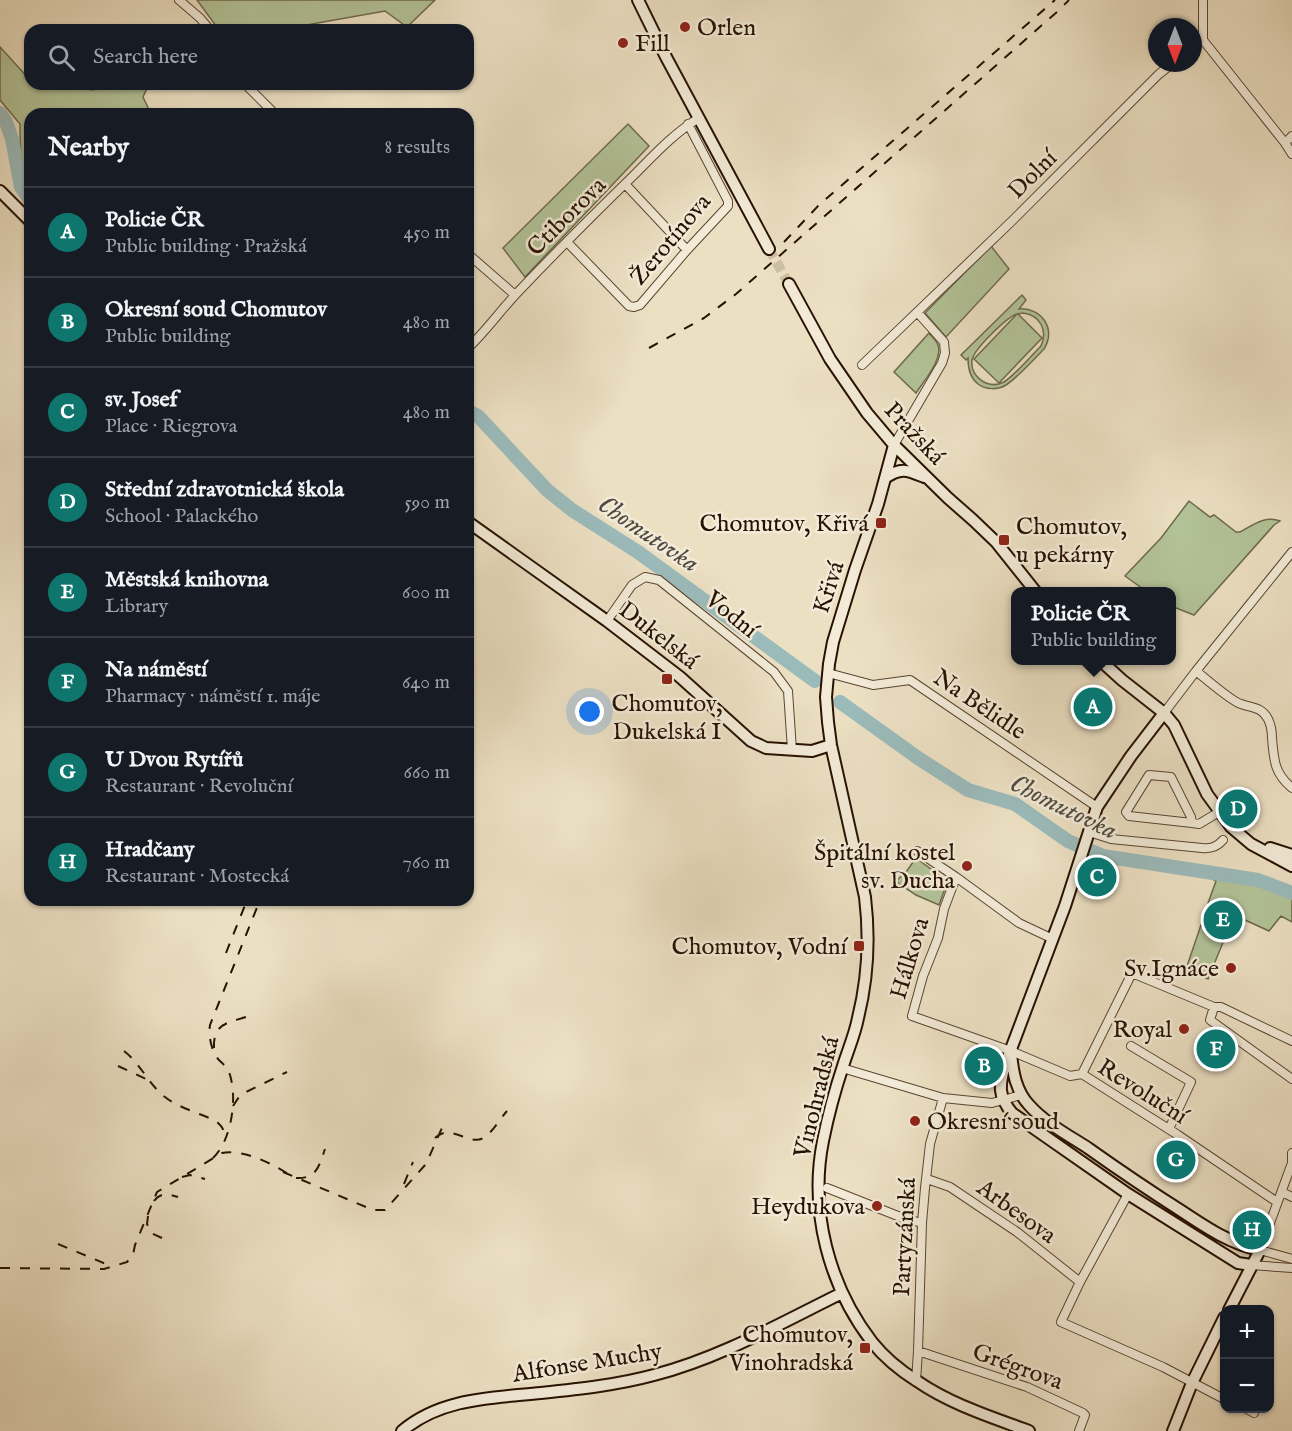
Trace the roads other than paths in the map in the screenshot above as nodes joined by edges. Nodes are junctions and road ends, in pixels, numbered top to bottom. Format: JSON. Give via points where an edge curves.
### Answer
{"nodes":[{"id":1,"x":179,"y":0,"type":"edge"},
{"id":2,"x":638,"y":0,"type":"edge"},
{"id":3,"x":1203,"y":0,"type":"edge"},
{"id":4,"x":205,"y":24,"type":"edge"},
{"id":5,"x":1203,"y":40,"type":"joint"},
{"id":6,"x":1162,"y":72,"type":"edge"},
{"id":7,"x":251,"y":90,"type":"edge"},
{"id":8,"x":269,"y":108,"type":"edge"},
{"id":9,"x":699,"y":118,"type":"junction"},
{"id":10,"x":688,"y":124,"type":"junction"},
{"id":11,"x":1292,"y":136,"type":"edge"},
{"id":12,"x":1285,"y":143,"type":"junction"},
{"id":13,"x":1292,"y":154,"type":"edge"},
{"id":14,"x":625,"y":184,"type":"junction"},
{"id":15,"x":0,"y":191,"type":"edge"},
{"id":16,"x":24,"y":215,"type":"edge"},
{"id":17,"x":567,"y":242,"type":"junction"},
{"id":18,"x":769,"y":249,"type":"tunnel mouth"},
{"id":19,"x":687,"y":250,"type":"junction"},
{"id":20,"x":474,"y":259,"type":"edge"},
{"id":21,"x":789,"y":284,"type":"tunnel mouth"},
{"id":22,"x":515,"y":295,"type":"junction"},
{"id":23,"x":917,"y":312,"type":"junction"},
{"id":24,"x":474,"y":343,"type":"edge"},
{"id":25,"x":862,"y":364,"type":"dead end"},
{"id":26,"x":894,"y":445,"type":"junction"},
{"id":27,"x":885,"y":478,"type":"junction"},
{"id":28,"x":930,"y":480,"type":"junction"},
{"id":29,"x":474,"y":526,"type":"edge"},
{"id":30,"x":1291,"y":554,"type":"edge"},
{"id":31,"x":1033,"y":587,"type":"edge"},
{"id":32,"x":607,"y":621,"type":"junction"},
{"id":33,"x":1106,"y":665,"type":"edge"},
{"id":34,"x":1196,"y":671,"type":"junction"},
{"id":35,"x":828,"y":673,"type":"junction"},
{"id":36,"x":1164,"y":713,"type":"junction"},
{"id":37,"x":831,"y":745,"type":"junction"},
{"id":38,"x":792,"y":750,"type":"junction"},
{"id":39,"x":1292,"y":788,"type":"edge"},
{"id":40,"x":1097,"y":807,"type":"junction"},
{"id":41,"x":1219,"y":812,"type":"junction"},
{"id":42,"x":1192,"y":823,"type":"junction"},
{"id":43,"x":1088,"y":837,"type":"junction"},
{"id":44,"x":1242,"y":837,"type":"junction"},
{"id":45,"x":1223,"y":840,"type":"dead end"},
{"id":46,"x":917,"y":851,"type":"dead end"},
{"id":47,"x":1292,"y":855,"type":"edge"},
{"id":48,"x":1292,"y":866,"type":"edge"},
{"id":49,"x":956,"y":877,"type":"junction"},
{"id":50,"x":1053,"y":939,"type":"junction"},
{"id":51,"x":1214,"y":1007,"type":"junction"},
{"id":52,"x":912,"y":1016,"type":"joint"},
{"id":53,"x":1292,"y":1041,"type":"edge"},
{"id":54,"x":1131,"y":1046,"type":"dead end"},
{"id":55,"x":1011,"y":1051,"type":"junction"},
{"id":56,"x":842,"y":1068,"type":"junction"},
{"id":57,"x":1082,"y":1074,"type":"junction"},
{"id":58,"x":1292,"y":1079,"type":"edge"},
{"id":59,"x":1021,"y":1095,"type":"junction"},
{"id":60,"x":943,"y":1098,"type":"junction"},
{"id":61,"x":1003,"y":1101,"type":"junction"},
{"id":62,"x":1168,"y":1129,"type":"junction"},
{"id":63,"x":1292,"y":1153,"type":"edge"},
{"id":64,"x":1292,"y":1163,"type":"edge"},
{"id":65,"x":927,"y":1179,"type":"junction"},
{"id":66,"x":827,"y":1188,"type":"dead end"},
{"id":67,"x":1282,"y":1192,"type":"junction"},
{"id":68,"x":1128,"y":1194,"type":"junction"},
{"id":69,"x":1292,"y":1197,"type":"edge"},
{"id":70,"x":1277,"y":1202,"type":"junction"},
{"id":71,"x":922,"y":1223,"type":"junction"},
{"id":72,"x":1260,"y":1250,"type":"junction"},
{"id":73,"x":1292,"y":1259,"type":"edge"},
{"id":74,"x":1251,"y":1265,"type":"junction"},
{"id":75,"x":1292,"y":1268,"type":"edge"},
{"id":76,"x":1080,"y":1282,"type":"junction"},
{"id":77,"x":843,"y":1293,"type":"junction"},
{"id":78,"x":1231,"y":1305,"type":"edge"},
{"id":79,"x":1220,"y":1326,"type":"edge"},
{"id":80,"x":918,"y":1351,"type":"junction"},
{"id":81,"x":916,"y":1381,"type":"junction"},
{"id":82,"x":1192,"y":1383,"type":"junction"},
{"id":83,"x":1220,"y":1396,"type":"edge"},
{"id":84,"x":402,"y":1431,"type":"edge"},
{"id":85,"x":1029,"y":1431,"type":"edge"},
{"id":86,"x":1079,"y":1431,"type":"edge"},
{"id":87,"x":1173,"y":1431,"type":"edge"}],
"edges":[{"from":1,"to":4,"type":"street"},
{"from":2,"to":9,"type":"street"},
{"from":3,"to":5,"type":"street"},
{"from":5,"to":12,"type":"street"},
{"from":6,"to":23,"type":"street","name":"Dolní"},
{"from":7,"to":8,"type":"street"},
{"from":9,"to":10,"type":"street","name":"Ctiborova"},
{"from":9,"to":18,"type":"street"},
{"from":10,"to":14,"type":"street","name":"Ctiborova"},
{"from":10,"to":19,"type":"street","name":"Žerotínova","via":[[728,206]]},
{"from":11,"to":12,"type":"street"},
{"from":12,"to":13,"type":"street"},
{"from":14,"to":17,"type":"street","name":"Ctiborova"},
{"from":14,"to":19,"type":"street"},
{"from":15,"to":16,"type":"street"},
{"from":17,"to":19,"type":"street","name":"Žerotínova","via":[[634,307],[640,305]]},
{"from":17,"to":22,"type":"street","name":"Ctiborova"},
{"from":20,"to":22,"type":"street"},
{"from":21,"to":26,"type":"street","name":"Pražská","via":[[842,378]]},
{"from":22,"to":24,"type":"street","name":"Ctiborova"},
{"from":23,"to":25,"type":"street","name":"Dolní"},
{"from":23,"to":26,"type":"street","via":[[944,342],[945,353]]},
{"from":26,"to":27,"type":"street","name":"Křivá"},
{"from":26,"to":28,"type":"street","name":"Pražská"},
{"from":27,"to":28,"type":"street","via":[[899,470]]},
{"from":27,"to":35,"type":"street","name":"Křivá","via":[[833,642]]},
{"from":28,"to":31,"type":"street","name":"Pražská","via":[[996,543]]},
{"from":29,"to":32,"type":"street","name":"Dukelská"},
{"from":30,"to":34,"type":"street"},
{"from":32,"to":38,"type":"street","name":"Dukelská","via":[[680,677],[751,741],[766,748]]},
{"from":32,"to":38,"type":"street","name":"Vodní","via":[[632,585],[645,577],[659,580],[774,672],[788,691]]},
{"from":33,"to":36,"type":"street"},
{"from":34,"to":36,"type":"street"},
{"from":34,"to":39,"type":"street","via":[[1239,704],[1262,711],[1272,729],[1277,772]]},
{"from":35,"to":37,"type":"street","name":"Křivá"},
{"from":35,"to":40,"type":"street","name":"Na Bělidle","via":[[873,685],[910,680]]},
{"from":36,"to":40,"type":"street"},
{"from":36,"to":41,"type":"street"},
{"from":37,"to":38,"type":"street","name":"Dukelská","via":[[812,751]]},
{"from":37,"to":56,"type":"street","name":"Vinohradská","via":[[868,917],[864,986]]},
{"from":40,"to":43,"type":"street"},
{"from":41,"to":42,"type":"street","via":[[1199,824]]},
{"from":41,"to":44,"type":"street"},
{"from":42,"to":42,"type":"street","via":[[1129,816],[1126,812],[1149,775],[1171,777]]},
{"from":43,"to":45,"type":"street","via":[[1209,849]]},
{"from":43,"to":50,"type":"street"},
{"from":44,"to":47,"type":"street"},
{"from":44,"to":48,"type":"street"},
{"from":46,"to":49,"type":"street"},
{"from":49,"to":50,"type":"street","via":[[1019,923]]},
{"from":49,"to":52,"type":"street","name":"Hálkova"},
{"from":50,"to":55,"type":"street"},
{"from":51,"to":53,"type":"street"},
{"from":51,"to":57,"type":"street","via":[[1132,973]]},
{"from":51,"to":58,"type":"street","via":[[1210,1020]]},
{"from":52,"to":55,"type":"street","name":"Revoluční"},
{"from":54,"to":62,"type":"street","via":[[1191,1082]]},
{"from":55,"to":57,"type":"street","name":"Revoluční","via":[[1070,1076]]},
{"from":55,"to":59,"type":"street"},
{"from":55,"to":61,"type":"street","via":[[1000,1081]]},
{"from":56,"to":60,"type":"street"},
{"from":56,"to":77,"type":"street","name":"Vinohradská","via":[[823,1142],[818,1186],[821,1224]]},
{"from":57,"to":62,"type":"street","name":"Revoluční"},
{"from":59,"to":61,"type":"street"},
{"from":59,"to":72,"type":"street","via":[[1039,1115],[1136,1182],[1234,1243]]},
{"from":60,"to":61,"type":"street"},
{"from":60,"to":65,"type":"street","name":"Partyzánská","via":[[930,1144]]},
{"from":61,"to":68,"type":"street","via":[[1023,1122]]},
{"from":62,"to":70,"type":"street","name":"Revoluční"},
{"from":63,"to":64,"type":"street"},
{"from":64,"to":67,"type":"street"},
{"from":65,"to":71,"type":"street","name":"Partyzánská"},
{"from":65,"to":76,"type":"street","name":"Arbesova","via":[[950,1187]]},
{"from":66,"to":71,"type":"street"},
{"from":67,"to":69,"type":"street"},
{"from":67,"to":70,"type":"street"},
{"from":68,"to":74,"type":"street","via":[[1238,1263]]},
{"from":68,"to":76,"type":"street"},
{"from":70,"to":72,"type":"street"},
{"from":71,"to":80,"type":"street","name":"Partyzánská"},
{"from":72,"to":73,"type":"street"},
{"from":72,"to":74,"type":"street"},
{"from":74,"to":75,"type":"street"},
{"from":74,"to":78,"type":"street"},
{"from":76,"to":82,"type":"street","via":[[1061,1322]]},
{"from":77,"to":81,"type":"street","name":"Vinohradská","via":[[873,1343]]},
{"from":77,"to":84,"type":"street","name":"Alfonse Muchy","via":[[688,1365],[612,1384],[463,1402],[423,1416]]},
{"from":79,"to":82,"type":"street"},
{"from":80,"to":81,"type":"street","name":"Partyzánská"},
{"from":80,"to":86,"type":"street","name":"Grégrova","via":[[1027,1388],[1083,1413],[1085,1418]]},
{"from":81,"to":85,"type":"street","name":"Vinohradská","via":[[949,1400]]},
{"from":82,"to":83,"type":"street"},
{"from":82,"to":87,"type":"street"}]}
